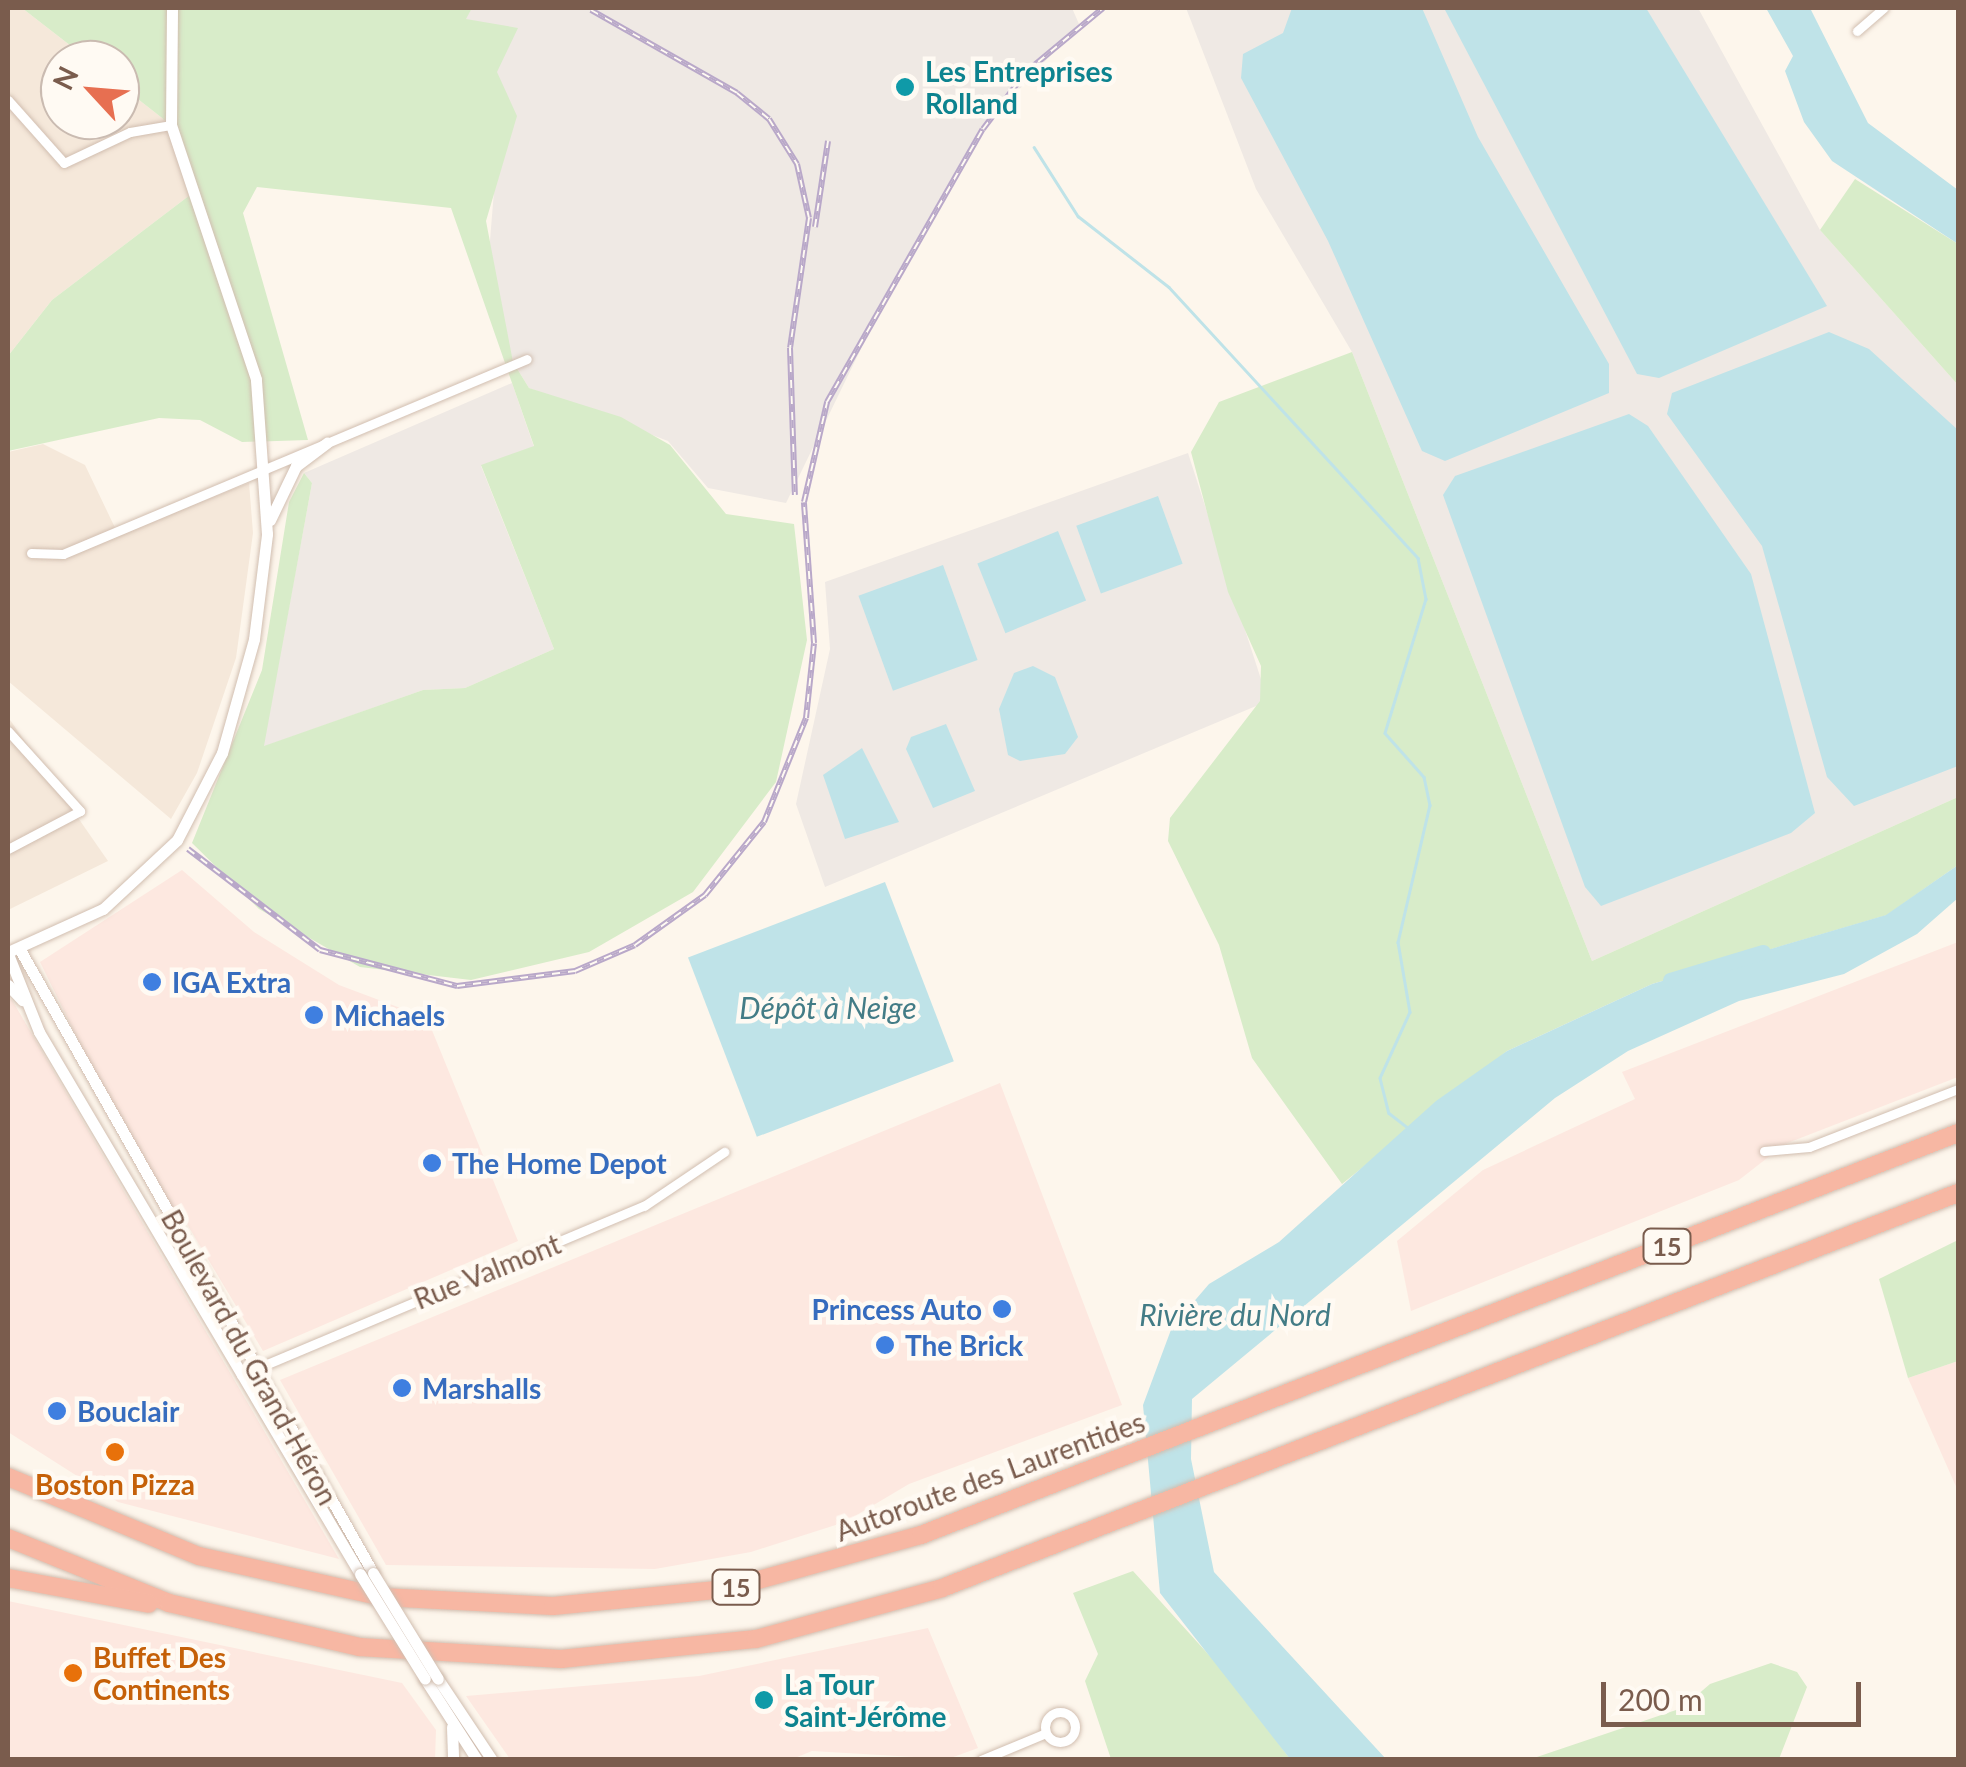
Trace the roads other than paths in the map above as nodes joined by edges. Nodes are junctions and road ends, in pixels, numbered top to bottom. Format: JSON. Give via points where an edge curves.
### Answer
{"nodes":[{"id":1,"x":172,"y":8,"type":"edge"},
{"id":2,"x":1883,"y":8,"type":"edge"},
{"id":3,"x":1856,"y":31,"type":"dead end"},
{"id":4,"x":8,"y":100,"type":"edge"},
{"id":5,"x":171,"y":125,"type":"junction"},
{"id":6,"x":527,"y":359,"type":"dead end"},
{"id":7,"x":327,"y":442,"type":"junction"},
{"id":8,"x":263,"y":469,"type":"junction"},
{"id":9,"x":267,"y":534,"type":"junction"},
{"id":10,"x":31,"y":553,"type":"dead end"},
{"id":11,"x":8,"y":731,"type":"edge"},
{"id":12,"x":8,"y":849,"type":"edge"},
{"id":13,"x":11,"y":951,"type":"edge"},
{"id":14,"x":8,"y":985,"type":"edge"},
{"id":15,"x":28,"y":1008,"type":"junction"},
{"id":16,"x":1958,"y":1089,"type":"edge"},
{"id":17,"x":1958,"y":1134,"type":"edge"},
{"id":18,"x":1764,"y":1151,"type":"dead end"},
{"id":19,"x":724,"y":1152,"type":"dead end"},
{"id":20,"x":1958,"y":1193,"type":"edge"},
{"id":21,"x":260,"y":1369,"type":"junction"},
{"id":22,"x":242,"y":1375,"type":"junction"},
{"id":23,"x":8,"y":1474,"type":"edge"},
{"id":24,"x":8,"y":1538,"type":"edge"},
{"id":25,"x":367,"y":1574,"type":"junction"},
{"id":26,"x":8,"y":1578,"type":"edge"},
{"id":27,"x":195,"y":1610,"type":"junction"},
{"id":28,"x":432,"y":1679,"type":"junction"},
{"id":29,"x":451,"y":1723,"type":"junction"},
{"id":30,"x":1046,"y":1732,"type":"dead end"},
{"id":31,"x":453,"y":1760,"type":"edge"},
{"id":32,"x":477,"y":1760,"type":"edge"},
{"id":33,"x":492,"y":1760,"type":"edge"},
{"id":34,"x":981,"y":1760,"type":"edge"}],
"edges":[{"from":1,"to":5,"type":"street"},
{"from":2,"to":3,"type":"street"},
{"from":4,"to":5,"type":"street","via":[[64,164],[130,132]]},
{"from":5,"to":8,"type":"street","via":[[245,331]]},
{"from":6,"to":7,"type":"street"},
{"from":7,"to":8,"type":"street"},
{"from":7,"to":9,"type":"street","via":[[282,486]]},
{"from":8,"to":9,"type":"street"},
{"from":8,"to":10,"type":"street","via":[[62,554]]},
{"from":9,"to":13,"type":"street","via":[[242,693],[196,812],[115,900]]},
{"from":11,"to":12,"type":"street","via":[[80,811]]},
{"from":13,"to":15,"type":"street","name":"Boulevard du Grand-Héron"},
{"from":13,"to":21,"type":"street","name":"Boulevard du Grand-Héron"},
{"from":14,"to":15,"type":"street"},
{"from":15,"to":22,"type":"street","name":"Boulevard du Grand-Héron"},
{"from":16,"to":18,"type":"street","via":[[1809,1147]]},
{"from":17,"to":23,"type":"highway","name":"Autoroute des Laurentides","number":"15","via":[[820,1568],[692,1594],[564,1606],[450,1604],[315,1586],[166,1545]]},
{"from":19,"to":21,"type":"street","name":"Rue Valmont","via":[[644,1206]]},
{"from":20,"to":27,"type":"highway","number":"15","via":[[867,1612],[657,1654],[428,1655]]},
{"from":21,"to":22,"type":"street","name":"Rue Valmont"},
{"from":21,"to":25,"type":"street","name":"Boulevard du Grand-Héron"},
{"from":22,"to":25,"type":"street","name":"Boulevard du Grand-Héron"},
{"from":24,"to":27,"type":"highway","number":"15"},
{"from":25,"to":28,"type":"street","name":"Boulevard du Grand-Héron","bridge":true},
{"from":26,"to":27,"type":"highway"},
{"from":28,"to":29,"type":"street","name":"Boulevard du Grand-Héron"},
{"from":28,"to":33,"type":"street","name":"Boulevard du Grand-Héron"},
{"from":29,"to":31,"type":"street"},
{"from":29,"to":32,"type":"street","name":"Boulevard du Grand-Héron"},
{"from":30,"to":34,"type":"street"}]}
